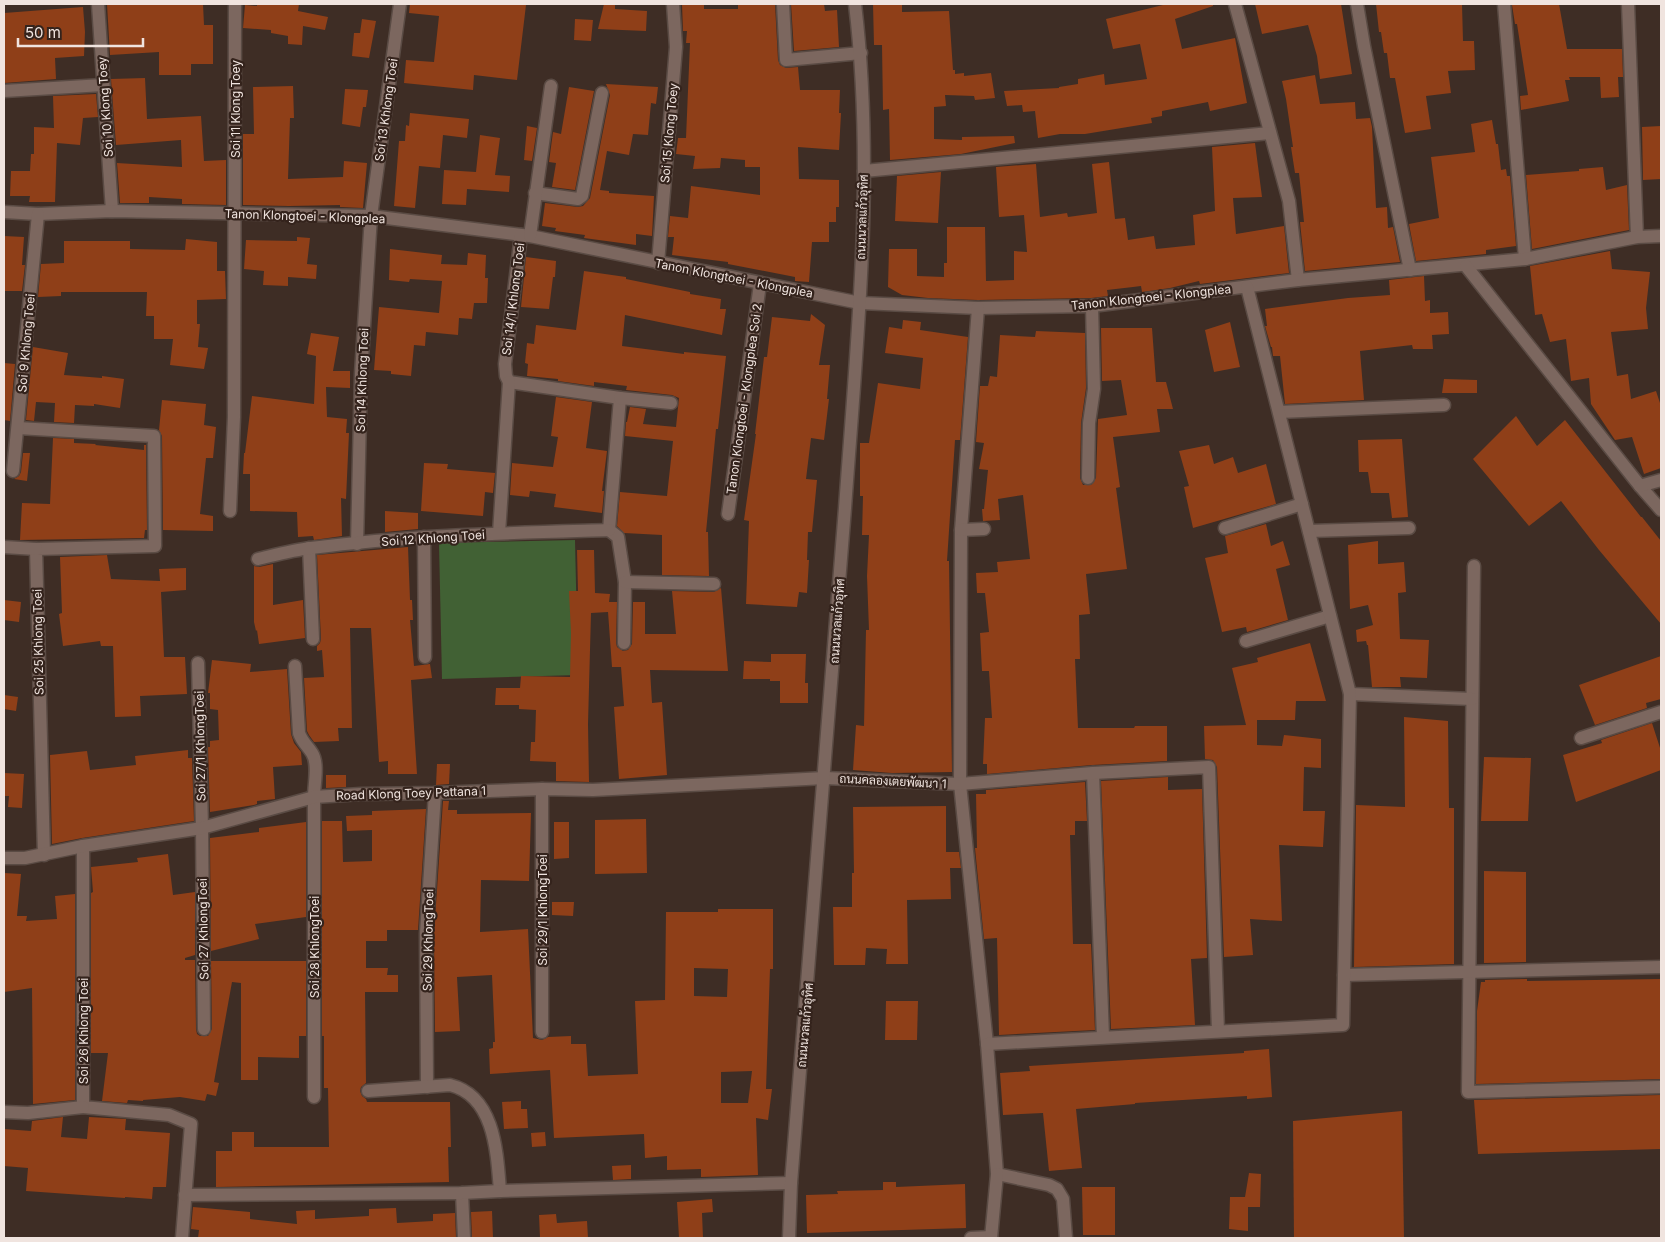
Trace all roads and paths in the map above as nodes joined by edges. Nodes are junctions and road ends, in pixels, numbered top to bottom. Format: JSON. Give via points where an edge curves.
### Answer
{"nodes":[{"id":1,"x":98,"y":4,"type":"edge"},
{"id":2,"x":235,"y":4,"type":"edge"},
{"id":3,"x":400,"y":4,"type":"edge"},
{"id":4,"x":673,"y":4,"type":"edge"},
{"id":5,"x":783,"y":4,"type":"edge"},
{"id":6,"x":855,"y":4,"type":"edge"},
{"id":7,"x":1235,"y":4,"type":"edge"},
{"id":8,"x":1357,"y":4,"type":"edge"},
{"id":9,"x":1504,"y":4,"type":"edge"},
{"id":10,"x":1628,"y":4,"type":"edge"},
{"id":11,"x":861,"y":53,"type":"junction"},
{"id":12,"x":103,"y":85,"type":"junction"},
{"id":13,"x":551,"y":86,"type":"dead end"},
{"id":14,"x":4,"y":91,"type":"edge"},
{"id":15,"x":602,"y":93,"type":"dead end"},
{"id":16,"x":1270,"y":133,"type":"junction"},
{"id":17,"x":864,"y":171,"type":"junction"},
{"id":18,"x":535,"y":193,"type":"junction"},
{"id":19,"x":112,"y":211,"type":"junction"},
{"id":20,"x":4,"y":212,"type":"edge"},
{"id":21,"x":38,"y":214,"type":"junction"},
{"id":22,"x":234,"y":214,"type":"junction"},
{"id":23,"x":371,"y":216,"type":"junction"},
{"id":24,"x":525,"y":235,"type":"junction"},
{"id":25,"x":1661,"y":236,"type":"edge"},
{"id":26,"x":1637,"y":237,"type":"junction"},
{"id":27,"x":1525,"y":259,"type":"junction"},
{"id":28,"x":658,"y":263,"type":"junction"},
{"id":29,"x":1466,"y":266,"type":"junction"},
{"id":30,"x":1410,"y":270,"type":"junction"},
{"id":31,"x":1298,"y":280,"type":"junction"},
{"id":32,"x":760,"y":284,"type":"junction"},
{"id":33,"x":1247,"y":287,"type":"junction"},
{"id":34,"x":860,"y":303,"type":"junction"},
{"id":35,"x":1092,"y":306,"type":"junction"},
{"id":36,"x":978,"y":308,"type":"junction"},
{"id":37,"x":509,"y":382,"type":"junction"},
{"id":38,"x":620,"y":398,"type":"junction"},
{"id":39,"x":671,"y":403,"type":"dead end"},
{"id":40,"x":1444,"y":406,"type":"dead end"},
{"id":41,"x":1279,"y":412,"type":"junction"},
{"id":42,"x":18,"y":428,"type":"junction"},
{"id":43,"x":13,"y":471,"type":"dead end"},
{"id":44,"x":1088,"y":478,"type":"dead end"},
{"id":45,"x":1661,"y":480,"type":"edge"},
{"id":46,"x":1640,"y":486,"type":"junction"},
{"id":47,"x":1302,"y":504,"type":"junction"},
{"id":48,"x":1661,"y":510,"type":"edge"},
{"id":49,"x":230,"y":511,"type":"dead end"},
{"id":50,"x":728,"y":514,"type":"dead end"},
{"id":51,"x":1225,"y":528,"type":"dead end"},
{"id":52,"x":1409,"y":528,"type":"dead end"},
{"id":53,"x":984,"y":529,"type":"dead end"},
{"id":54,"x":608,"y":530,"type":"junction"},
{"id":55,"x":961,"y":530,"type":"junction"},
{"id":56,"x":1309,"y":531,"type":"junction"},
{"id":57,"x":499,"y":533,"type":"junction"},
{"id":58,"x":424,"y":537,"type":"junction"},
{"id":59,"x":357,"y":544,"type":"junction"},
{"id":60,"x":4,"y":547,"type":"edge"},
{"id":61,"x":309,"y":548,"type":"junction"},
{"id":62,"x":36,"y":549,"type":"junction"},
{"id":63,"x":258,"y":559,"type":"dead end"},
{"id":64,"x":1474,"y":566,"type":"dead end"},
{"id":65,"x":625,"y":582,"type":"junction"},
{"id":66,"x":714,"y":584,"type":"dead end"},
{"id":67,"x":1330,"y":616,"type":"junction"},
{"id":68,"x":313,"y":639,"type":"dead end"},
{"id":69,"x":1246,"y":641,"type":"dead end"},
{"id":70,"x":624,"y":642,"type":"dead end"},
{"id":71,"x":425,"y":657,"type":"dead end"},
{"id":72,"x":198,"y":663,"type":"dead end"},
{"id":73,"x":294,"y":666,"type":"dead end"},
{"id":74,"x":1350,"y":694,"type":"junction"},
{"id":75,"x":1472,"y":699,"type":"junction"},
{"id":76,"x":1661,"y":712,"type":"edge"},
{"id":77,"x":1581,"y":738,"type":"dead end"},
{"id":78,"x":1093,"y":773,"type":"junction"},
{"id":79,"x":825,"y":778,"type":"junction"},
{"id":80,"x":960,"y":784,"type":"junction"},
{"id":81,"x":542,"y":788,"type":"junction"},
{"id":82,"x":435,"y":793,"type":"junction"},
{"id":83,"x":314,"y":797,"type":"junction"},
{"id":84,"x":202,"y":828,"type":"junction"},
{"id":85,"x":83,"y":846,"type":"junction"},
{"id":86,"x":44,"y":854,"type":"junction"},
{"id":87,"x":4,"y":858,"type":"edge"},
{"id":88,"x":1661,"y":967,"type":"edge"},
{"id":89,"x":1469,"y":972,"type":"junction"},
{"id":90,"x":1344,"y":974,"type":"junction"},
{"id":91,"x":204,"y":1029,"type":"dead end"},
{"id":92,"x":1218,"y":1031,"type":"junction"},
{"id":93,"x":542,"y":1032,"type":"dead end"},
{"id":94,"x":1103,"y":1037,"type":"junction"},
{"id":95,"x":987,"y":1044,"type":"junction"},
{"id":96,"x":427,"y":1087,"type":"junction"},
{"id":97,"x":1661,"y":1087,"type":"edge"},
{"id":98,"x":368,"y":1091,"type":"dead end"},
{"id":99,"x":314,"y":1097,"type":"dead end"},
{"id":100,"x":83,"y":1107,"type":"junction"},
{"id":101,"x":4,"y":1112,"type":"edge"},
{"id":102,"x":997,"y":1174,"type":"junction"},
{"id":103,"x":792,"y":1183,"type":"junction"},
{"id":104,"x":500,"y":1191,"type":"junction"},
{"id":105,"x":462,"y":1193,"type":"junction"},
{"id":106,"x":185,"y":1195,"type":"junction"},
{"id":107,"x":991,"y":1237,"type":"edge"},
{"id":108,"x":182,"y":1238,"type":"edge"},
{"id":109,"x":464,"y":1238,"type":"edge"},
{"id":110,"x":789,"y":1238,"type":"edge"},
{"id":111,"x":970,"y":1238,"type":"edge"},
{"id":112,"x":1066,"y":1238,"type":"edge"}],
"edges":[{"from":1,"to":12,"type":"street","name":"Soi 10 Klong Toey"},
{"from":2,"to":22,"type":"street","name":"Soi 11 Klong Toey"},
{"from":3,"to":23,"type":"street","name":"Soi 13 Khlong Toei"},
{"from":4,"to":28,"type":"street","name":"Soi 15 Klong Toey","via":[[676,47]]},
{"from":5,"to":11,"type":"street","via":[[786,60]]},
{"from":6,"to":11,"type":"street","name":"ถนนนวลแก้วอุทิศ"},
{"from":7,"to":16,"type":"street"},
{"from":8,"to":30,"type":"street"},
{"from":9,"to":27,"type":"street"},
{"from":10,"to":26,"type":"street"},
{"from":11,"to":17,"type":"street","name":"ถนนนวลแก้วอุทิศ"},
{"from":12,"to":14,"type":"street"},
{"from":12,"to":19,"type":"street","name":"Soi 10 Klong Toey"},
{"from":13,"to":18,"type":"street","name":"Soi 14/1 Khlong Toei"},
{"from":15,"to":18,"type":"street","via":[[582,196],[578,199]]},
{"from":16,"to":17,"type":"street"},
{"from":16,"to":31,"type":"street","via":[[1289,201]]},
{"from":17,"to":34,"type":"street","name":"ถนนนวลแก้วอุทิศ"},
{"from":18,"to":24,"type":"street","name":"Soi 14/1 Khlong Toei"},
{"from":19,"to":21,"type":"street","name":"Tanon Klongtoei - Klongplea"},
{"from":19,"to":22,"type":"street","name":"Tanon Klongtoei - Klongplea"},
{"from":20,"to":21,"type":"street","name":"Tanon Klongtoei - Klongplea"},
{"from":21,"to":42,"type":"street","name":"Soi 9 Khlong Toei"},
{"from":22,"to":23,"type":"street","name":"Tanon Klongtoei - Klongplea"},
{"from":22,"to":49,"type":"street","via":[[234,417]]},
{"from":23,"to":24,"type":"street","name":"Tanon Klongtoei - Klongplea"},
{"from":23,"to":59,"type":"street","name":"Soi 14 Khlong Toei","via":[[361,374]]},
{"from":24,"to":28,"type":"street","name":"Tanon Klongtoei - Klongplea"},
{"from":24,"to":37,"type":"street","name":"Soi 14/1 Khlong Toei","via":[[505,364]]},
{"from":25,"to":26,"type":"street","name":"Tanon Klongtoei - Klongplea"},
{"from":26,"to":27,"type":"street","name":"Tanon Klongtoei - Klongplea"},
{"from":27,"to":29,"type":"street","name":"Tanon Klongtoei - Klongplea"},
{"from":28,"to":32,"type":"street","name":"Tanon Klongtoei - Klongplea"},
{"from":29,"to":30,"type":"street","name":"Tanon Klongtoei - Klongplea"},
{"from":29,"to":46,"type":"street"},
{"from":30,"to":31,"type":"street","name":"Tanon Klongtoei - Klongplea"},
{"from":31,"to":33,"type":"street","name":"Tanon Klongtoei - Klongplea"},
{"from":32,"to":34,"type":"street","name":"Tanon Klongtoei - Klongplea"},
{"from":32,"to":50,"type":"street","name":"Tanon Klongtoei - Klongplea Soi 2"},
{"from":33,"to":35,"type":"street","name":"Tanon Klongtoei - Klongplea"},
{"from":33,"to":41,"type":"street"},
{"from":34,"to":36,"type":"street","name":"Tanon Klongtoei - Klongplea"},
{"from":34,"to":79,"type":"street","name":"ถนนนวลแก้วอุทิศ"},
{"from":35,"to":36,"type":"street","name":"Tanon Klongtoei - Klongplea"},
{"from":35,"to":44,"type":"street","via":[[1094,389],[1089,423]]},
{"from":36,"to":55,"type":"street"},
{"from":37,"to":38,"type":"street"},
{"from":37,"to":57,"type":"street","name":"Soi 14/1 Khlong Toei"},
{"from":38,"to":39,"type":"street"},
{"from":38,"to":54,"type":"street"},
{"from":40,"to":41,"type":"street"},
{"from":41,"to":47,"type":"street"},
{"from":42,"to":43,"type":"street","name":"Soi 9 Khlong Toei"},
{"from":42,"to":62,"type":"street","via":[[154,436],[156,546]]},
{"from":45,"to":46,"type":"street"},
{"from":46,"to":48,"type":"street"},
{"from":47,"to":51,"type":"street"},
{"from":47,"to":56,"type":"street"},
{"from":52,"to":56,"type":"street"},
{"from":53,"to":55,"type":"street"},
{"from":54,"to":57,"type":"street","name":"Soi 12 Khlong Toei"},
{"from":54,"to":65,"type":"street","via":[[618,537]]},
{"from":55,"to":80,"type":"street"},
{"from":56,"to":67,"type":"street"},
{"from":57,"to":58,"type":"street","name":"Soi 12 Khlong Toei"},
{"from":58,"to":59,"type":"street","name":"Soi 12 Khlong Toei"},
{"from":58,"to":71,"type":"street"},
{"from":59,"to":61,"type":"street","name":"Soi 12 Khlong Toei"},
{"from":60,"to":62,"type":"street"},
{"from":61,"to":63,"type":"street","name":"Soi 12 Khlong Toei"},
{"from":61,"to":68,"type":"street"},
{"from":62,"to":86,"type":"street","name":"Soi 25 Khlong Toei"},
{"from":64,"to":75,"type":"street"},
{"from":65,"to":66,"type":"street"},
{"from":65,"to":70,"type":"street"},
{"from":67,"to":69,"type":"street"},
{"from":67,"to":74,"type":"street"},
{"from":72,"to":84,"type":"street","name":"Soi 27/1 KhlongToei"},
{"from":73,"to":83,"type":"street","name":"Soi 28 KhlongToei","via":[[299,733],[314,757]]},
{"from":74,"to":75,"type":"street"},
{"from":74,"to":90,"type":"street"},
{"from":75,"to":89,"type":"street"},
{"from":76,"to":77,"type":"street"},
{"from":78,"to":80,"type":"street","name":"ถนนคลองเตยพัฒนา 1"},
{"from":78,"to":92,"type":"street","name":"ถนนคลองเตยพัฒนา 1","via":[[1209,767]]},
{"from":78,"to":94,"type":"street"},
{"from":79,"to":80,"type":"street","name":"ถนนคลองเตยพัฒนา 1"},
{"from":79,"to":81,"type":"street","name":"Road Klong Toey Pattana 1","via":[[593,790]]},
{"from":79,"to":103,"type":"street","name":"ถนนนวลแก้วอุทิศ"},
{"from":80,"to":95,"type":"street"},
{"from":81,"to":82,"type":"street","name":"Road Klong Toey Pattana 1"},
{"from":81,"to":93,"type":"street","name":"Soi 29/1 KhlongToei"},
{"from":82,"to":83,"type":"street","name":"Road Klong Toey Pattana 1"},
{"from":82,"to":96,"type":"street","name":"Soi 29 KhlongToei","via":[[426,934]]},
{"from":83,"to":84,"type":"street","name":"Road Klong Toey Pattana 1"},
{"from":83,"to":99,"type":"street","name":"Soi 28 KhlongToei"},
{"from":84,"to":85,"type":"street","name":"Road Klong Toey Pattana 1"},
{"from":84,"to":91,"type":"street","name":"Soi 27 KhlongToei"},
{"from":85,"to":86,"type":"street","name":"Road Klong Toey Pattana 1"},
{"from":85,"to":100,"type":"street","name":"Soi 26 Khlong Toei"},
{"from":86,"to":87,"type":"street","name":"Road Klong Toey Pattana 1"},
{"from":88,"to":89,"type":"street"},
{"from":89,"to":90,"type":"street"},
{"from":89,"to":97,"type":"street","via":[[1468,1092]]},
{"from":90,"to":92,"type":"street","via":[[1343,1024]]},
{"from":92,"to":94,"type":"street"},
{"from":94,"to":95,"type":"street"},
{"from":95,"to":102,"type":"street"},
{"from":96,"to":98,"type":"street"},
{"from":96,"to":104,"type":"street","via":[[461,1088],[477,1103],[494,1137]]},
{"from":100,"to":101,"type":"street","via":[[28,1114]]},
{"from":100,"to":106,"type":"street","via":[[169,1115],[191,1124]]},
{"from":102,"to":107,"type":"street"},
{"from":102,"to":112,"type":"street","via":[[1057,1189],[1063,1199]]},
{"from":103,"to":104,"type":"street"},
{"from":103,"to":110,"type":"street","name":"ถนนนวลแก้วอุทิศ"},
{"from":104,"to":105,"type":"street"},
{"from":105,"to":106,"type":"street"},
{"from":105,"to":109,"type":"street"},
{"from":106,"to":108,"type":"street"},
{"from":107,"to":111,"type":"street"}]}
